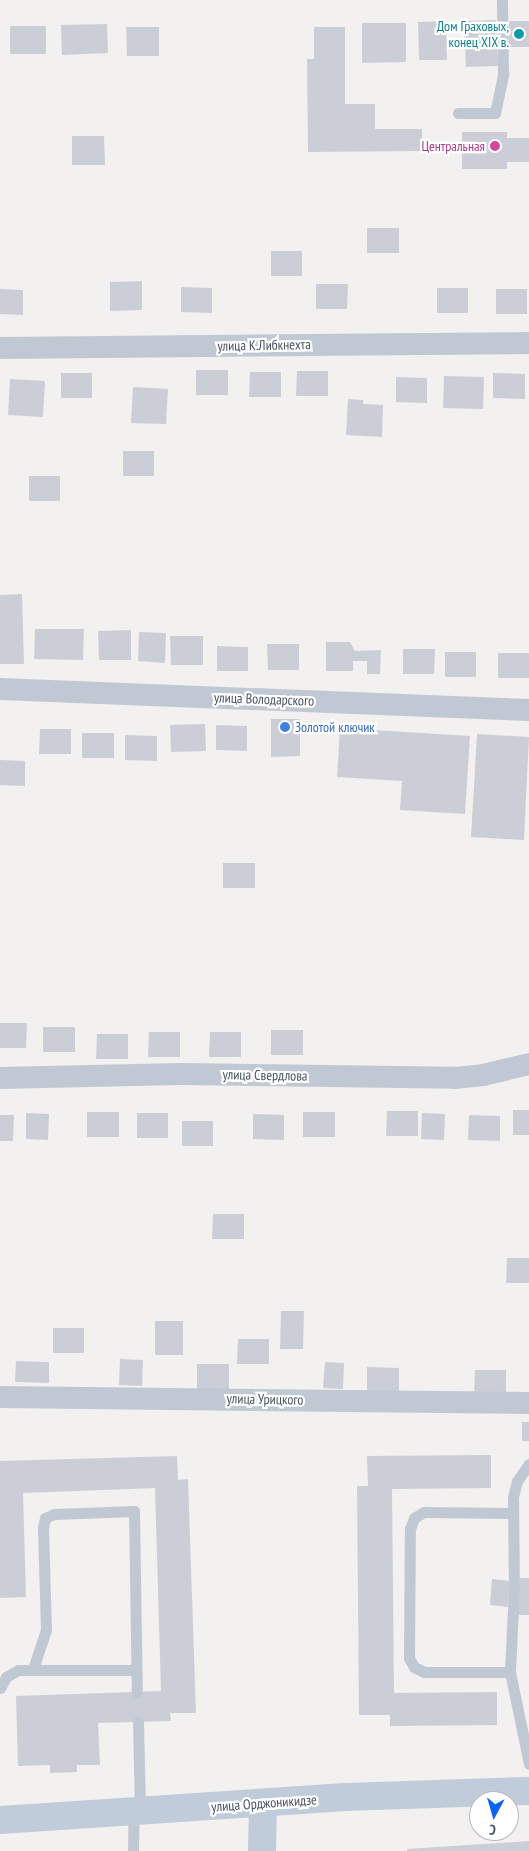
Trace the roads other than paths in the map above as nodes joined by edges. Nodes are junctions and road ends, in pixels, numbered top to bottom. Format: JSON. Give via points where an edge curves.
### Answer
{"nodes":[{"id":1,"x":502,"y":0,"type":"edge"},
{"id":2,"x":458,"y":113,"type":"dead end"},
{"id":3,"x":529,"y":343,"type":"edge"},
{"id":4,"x":0,"y":348,"type":"edge"},
{"id":5,"x":0,"y":689,"type":"edge"},
{"id":6,"x":529,"y":710,"type":"edge"},
{"id":7,"x":529,"y":1064,"type":"edge"},
{"id":8,"x":0,"y":1078,"type":"edge"},
{"id":9,"x":0,"y":1397,"type":"edge"},
{"id":10,"x":529,"y":1403,"type":"edge"},
{"id":11,"x":529,"y":1464,"type":"edge"},
{"id":12,"x":512,"y":1513,"type":"junction"},
{"id":13,"x":33,"y":1669,"type":"junction"},
{"id":14,"x":136,"y":1670,"type":"junction"},
{"id":15,"x":510,"y":1672,"type":"junction"},
{"id":16,"x":0,"y":1688,"type":"edge"},
{"id":17,"x":137,"y":1692,"type":"dead end"},
{"id":18,"x":138,"y":1722,"type":"dead end"},
{"id":19,"x":529,"y":1764,"type":"edge"},
{"id":20,"x":529,"y":1791,"type":"edge"},
{"id":21,"x":263,"y":1803,"type":"junction"},
{"id":22,"x":137,"y":1812,"type":"junction"},
{"id":23,"x":0,"y":1820,"type":"edge"},
{"id":24,"x":133,"y":1851,"type":"edge"},
{"id":25,"x":262,"y":1851,"type":"edge"}],
"edges":[{"from":1,"to":2,"type":"lane","via":[[503,74],[495,113]]},
{"from":3,"to":4,"type":"street","name":"улица К.Либкнехта"},
{"from":5,"to":6,"type":"street","name":"улица Володарского"},
{"from":7,"to":8,"type":"street","name":"улица Свердлова","via":[[455,1078],[181,1074]]},
{"from":9,"to":10,"type":"street","name":"улица Урицкого"},
{"from":11,"to":12,"type":"lane","via":[[517,1481]]},
{"from":12,"to":15,"type":"lane","via":[[514,1589]]},
{"from":12,"to":15,"type":"lane","via":[[424,1512],[414,1518],[410,1529],[409,1658],[414,1667],[424,1672]]},
{"from":13,"to":14,"type":"lane"},
{"from":13,"to":14,"type":"lane","via":[[46,1630],[45,1518],[54,1514],[134,1511]]},
{"from":13,"to":16,"type":"lane","via":[[18,1670],[6,1677]]},
{"from":14,"to":17,"type":"lane"},
{"from":15,"to":19,"type":"lane"},
{"from":18,"to":22,"type":"lane"},
{"from":20,"to":21,"type":"main road","name":"улица Орджоникидзе"},
{"from":21,"to":22,"type":"main road","name":"улица Орджоникидзе"},
{"from":21,"to":25,"type":"main road"},
{"from":22,"to":23,"type":"main road","name":"улица Орджоникидзе"},
{"from":22,"to":24,"type":"lane"}]}
